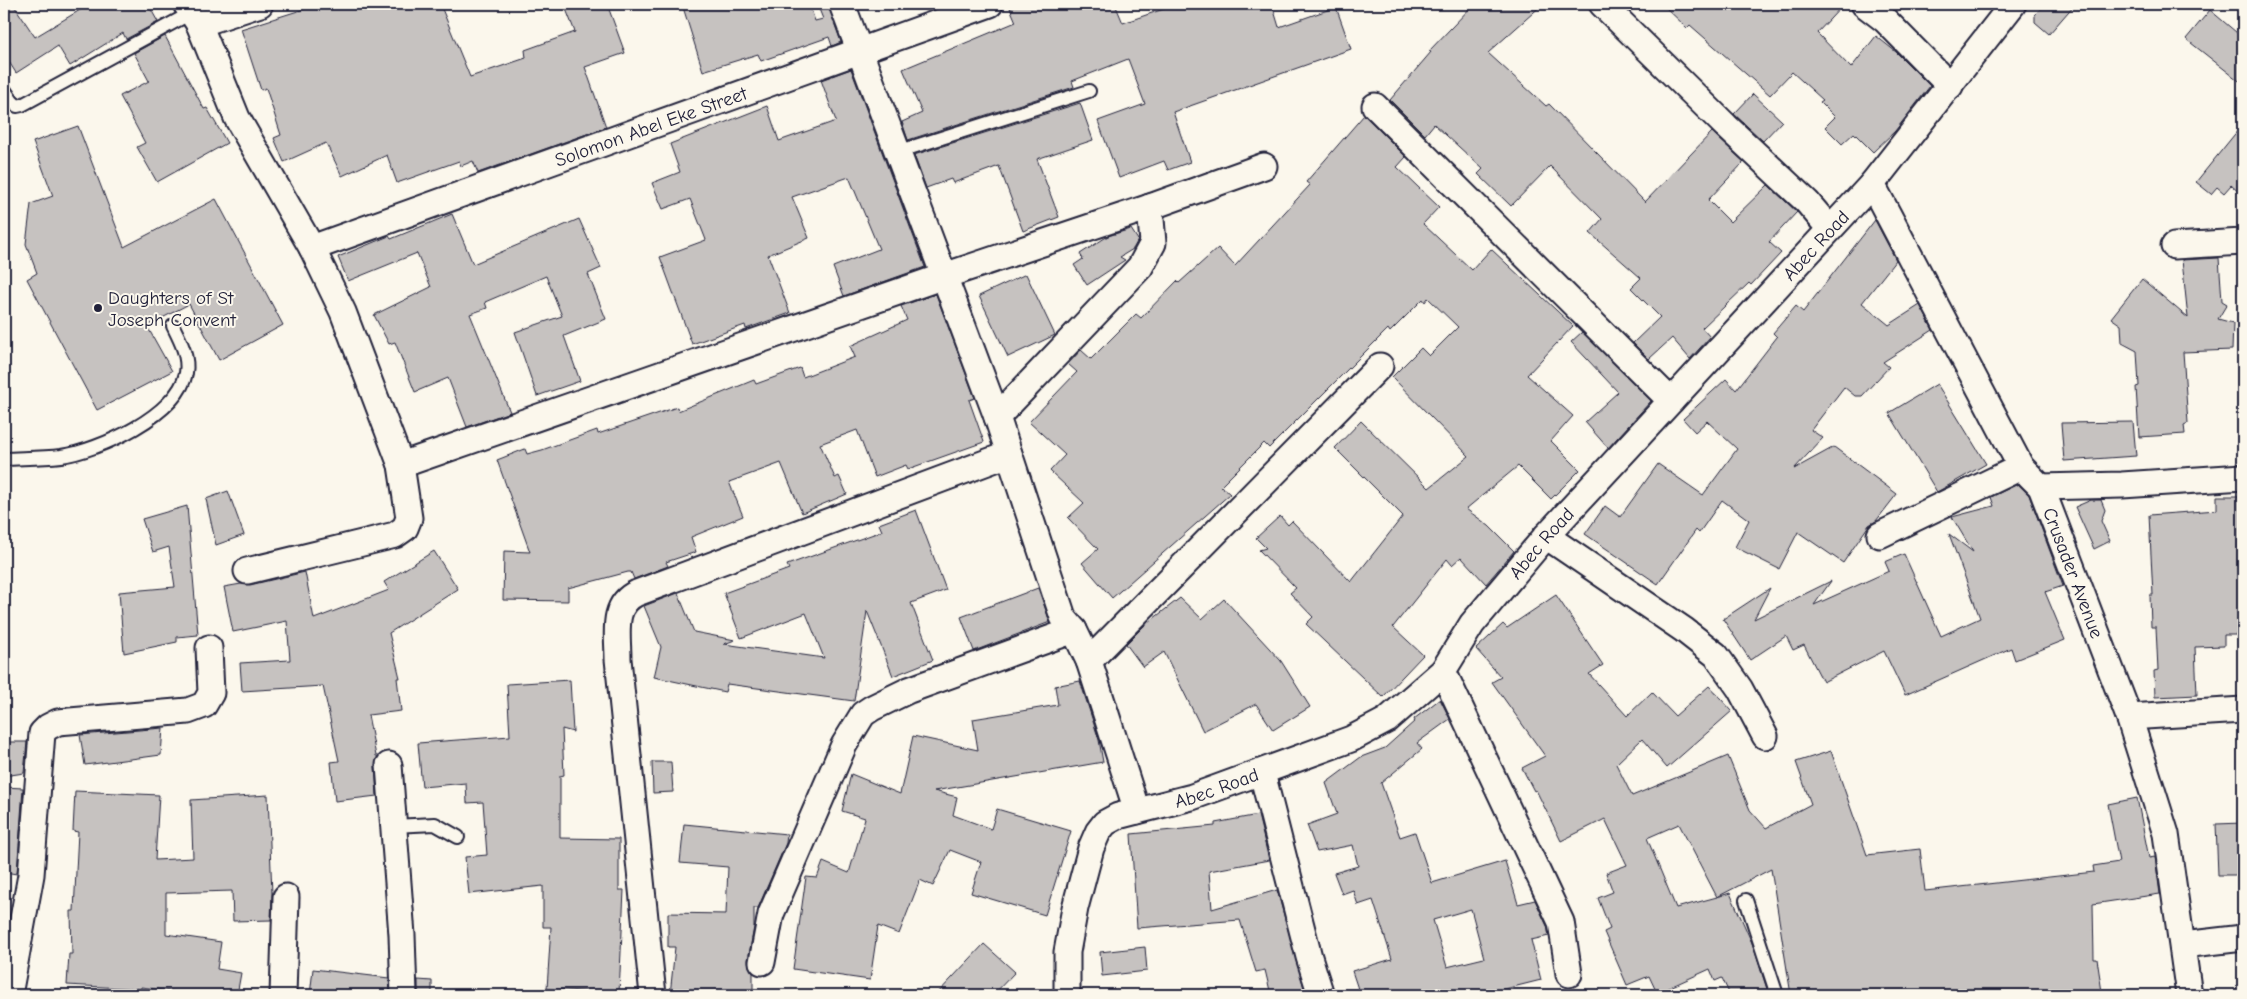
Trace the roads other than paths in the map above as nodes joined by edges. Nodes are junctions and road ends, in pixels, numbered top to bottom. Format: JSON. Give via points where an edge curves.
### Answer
{"nodes":[{"id":1,"x":260,"y":4,"type":"edge"},
{"id":2,"x":842,"y":4,"type":"edge"},
{"id":3,"x":990,"y":4,"type":"edge"},
{"id":4,"x":1602,"y":4,"type":"edge"},
{"id":5,"x":1864,"y":4,"type":"edge"},
{"id":6,"x":2013,"y":4,"type":"edge"},
{"id":7,"x":192,"y":14,"type":"edge"},
{"id":8,"x":859,"y":52,"type":"junction"},
{"id":9,"x":1950,"y":86,"type":"junction"},
{"id":10,"x":4,"y":89,"type":"edge"},
{"id":11,"x":1090,"y":91,"type":"dead end"},
{"id":12,"x":1375,"y":106,"type":"dead end"},
{"id":13,"x":897,"y":152,"type":"junction"},
{"id":14,"x":1264,"y":166,"type":"dead end"},
{"id":15,"x":1872,"y":184,"type":"junction"},
{"id":16,"x":1150,"y":207,"type":"junction"},
{"id":17,"x":1830,"y":230,"type":"junction"},
{"id":18,"x":2243,"y":242,"type":"edge"},
{"id":19,"x":2174,"y":246,"type":"dead end"},
{"id":20,"x":312,"y":248,"type":"junction"},
{"id":21,"x":944,"y":276,"type":"junction"},
{"id":22,"x":173,"y":326,"type":"dead end"},
{"id":23,"x":1380,"y":366,"type":"dead end"},
{"id":24,"x":1671,"y":401,"type":"junction"},
{"id":25,"x":997,"y":416,"type":"junction"},
{"id":26,"x":1009,"y":454,"type":"junction"},
{"id":27,"x":4,"y":459,"type":"edge"},
{"id":28,"x":401,"y":465,"type":"junction"},
{"id":29,"x":2021,"y":467,"type":"junction"},
{"id":30,"x":2243,"y":477,"type":"edge"},
{"id":31,"x":2041,"y":487,"type":"junction"},
{"id":32,"x":1880,"y":535,"type":"dead end"},
{"id":33,"x":1546,"y":536,"type":"junction"},
{"id":34,"x":247,"y":571,"type":"dead end"},
{"id":35,"x":1074,"y":630,"type":"junction"},
{"id":36,"x":209,"y":648,"type":"dead end"},
{"id":37,"x":1090,"y":661,"type":"junction"},
{"id":38,"x":1443,"y":671,"type":"junction"},
{"id":39,"x":2243,"y":710,"type":"edge"},
{"id":40,"x":2129,"y":717,"type":"junction"},
{"id":41,"x":1765,"y":736,"type":"dead end"},
{"id":42,"x":389,"y":765,"type":"dead end"},
{"id":43,"x":1262,"y":773,"type":"junction"},
{"id":44,"x":1137,"y":812,"type":"junction"},
{"id":45,"x":393,"y":826,"type":"junction"},
{"id":46,"x":458,"y":837,"type":"dead end"},
{"id":47,"x":286,"y":897,"type":"dead end"},
{"id":48,"x":1746,"y":900,"type":"dead end"},
{"id":49,"x":2243,"y":938,"type":"edge"},
{"id":50,"x":2183,"y":945,"type":"junction"},
{"id":51,"x":762,"y":962,"type":"dead end"},
{"id":52,"x":1569,"y":974,"type":"dead end"},
{"id":53,"x":9,"y":995,"type":"edge"},
{"id":54,"x":283,"y":995,"type":"edge"},
{"id":55,"x":404,"y":995,"type":"edge"},
{"id":56,"x":653,"y":995,"type":"edge"},
{"id":57,"x":1067,"y":995,"type":"edge"},
{"id":58,"x":1321,"y":995,"type":"edge"},
{"id":59,"x":1777,"y":995,"type":"edge"},
{"id":60,"x":2189,"y":995,"type":"edge"}],
"edges":[{"from":1,"to":7,"type":"street"},
{"from":2,"to":8,"type":"street"},
{"from":3,"to":8,"type":"street","name":"Solomon Abel Eke Street"},
{"from":4,"to":17,"type":"street","via":[[1806,202]]},
{"from":5,"to":9,"type":"street","via":[[1885,20]]},
{"from":6,"to":9,"type":"street","name":"Abec Road"},
{"from":7,"to":10,"type":"lane","via":[[22,105],[17,106]]},
{"from":7,"to":20,"type":"street","via":[[237,118]]},
{"from":8,"to":13,"type":"street"},
{"from":8,"to":20,"type":"street","name":"Solomon Abel Eke Street"},
{"from":9,"to":15,"type":"street","name":"Abec Road"},
{"from":11,"to":13,"type":"lane"},
{"from":12,"to":24,"type":"street"},
{"from":13,"to":21,"type":"street"},
{"from":14,"to":16,"type":"street"},
{"from":15,"to":17,"type":"street","name":"Abec Road"},
{"from":15,"to":29,"type":"street","name":"Crusader Avenue"},
{"from":16,"to":21,"type":"street"},
{"from":16,"to":25,"type":"street","via":[[1153,243],[1140,267]]},
{"from":17,"to":24,"type":"street","name":"Abec Road"},
{"from":18,"to":19,"type":"street"},
{"from":20,"to":28,"type":"street","via":[[343,312]]},
{"from":21,"to":25,"type":"street"},
{"from":21,"to":28,"type":"street"},
{"from":22,"to":27,"type":"lane","via":[[187,362],[186,374],[178,392],[166,406],[139,425],[88,450],[61,456]]},
{"from":23,"to":37,"type":"street"},
{"from":24,"to":33,"type":"street","name":"Abec Road"},
{"from":25,"to":26,"type":"street"},
{"from":26,"to":35,"type":"street","via":[[1063,617]]},
{"from":26,"to":56,"type":"street","via":[[636,593],[622,603],[618,658]]},
{"from":28,"to":34,"type":"street","via":[[409,518],[407,526],[400,532]]},
{"from":29,"to":31,"type":"street","name":"Crusader Avenue"},
{"from":29,"to":32,"type":"street"},
{"from":30,"to":31,"type":"street"},
{"from":31,"to":40,"type":"street","name":"Crusader Avenue"},
{"from":33,"to":38,"type":"street","name":"Abec Road","via":[[1472,624]]},
{"from":33,"to":41,"type":"street","via":[[1684,630],[1716,656],[1740,689]]},
{"from":35,"to":37,"type":"street"},
{"from":35,"to":51,"type":"street","via":[[909,690],[863,714],[844,745],[771,914]]},
{"from":36,"to":53,"type":"street","via":[[211,693],[204,705],[188,711],[58,722],[42,733],[31,875]]},
{"from":37,"to":44,"type":"street"},
{"from":38,"to":43,"type":"street","name":"Abec Road","via":[[1387,720],[1351,739]]},
{"from":38,"to":52,"type":"street","via":[[1561,922]]},
{"from":39,"to":40,"type":"street"},
{"from":40,"to":50,"type":"street","name":"Crusader Avenue","via":[[2166,834]]},
{"from":42,"to":45,"type":"street"},
{"from":43,"to":44,"type":"street","name":"Abec Road"},
{"from":43,"to":58,"type":"street","via":[[1308,957]]},
{"from":44,"to":57,"type":"street","name":"Abec Road","via":[[1118,816],[1105,824],[1091,848],[1067,952]]},
{"from":45,"to":46,"type":"lane","via":[[435,824]]},
{"from":45,"to":55,"type":"street"},
{"from":47,"to":54,"type":"street"},
{"from":48,"to":59,"type":"lane"},
{"from":49,"to":50,"type":"street"},
{"from":50,"to":60,"type":"street","name":"Crusader Avenue"}]}
